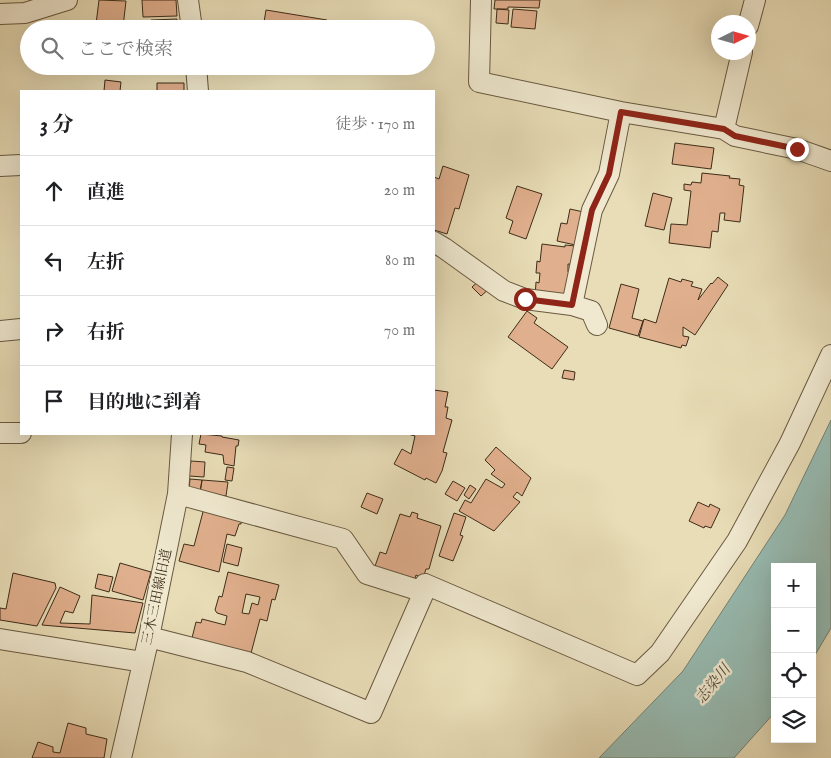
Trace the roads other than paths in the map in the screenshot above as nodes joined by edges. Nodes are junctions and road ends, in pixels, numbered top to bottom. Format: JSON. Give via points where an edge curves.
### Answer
{"nodes":[{"id":1,"x":67,"y":0,"type":"edge"},
{"id":2,"x":188,"y":0,"type":"edge"},
{"id":3,"x":481,"y":0,"type":"edge"},
{"id":4,"x":755,"y":0,"type":"edge"},
{"id":5,"x":0,"y":14,"type":"edge"},
{"id":6,"x":751,"y":15,"type":"edge"},
{"id":7,"x":191,"y":20,"type":"edge"},
{"id":8,"x":740,"y":60,"type":"edge"},
{"id":9,"x":197,"y":75,"type":"edge"},
{"id":10,"x":198,"y":90,"type":"edge"},
{"id":11,"x":621,"y":112,"type":"junction"},
{"id":12,"x":724,"y":129,"type":"junction"},
{"id":13,"x":831,"y":162,"type":"edge"},
{"id":14,"x":20,"y":165,"type":"edge"},
{"id":15,"x":0,"y":166,"type":"edge"},
{"id":16,"x":435,"y":243,"type":"edge"},
{"id":17,"x":572,"y":305,"type":"junction"},
{"id":18,"x":597,"y":325,"type":"dead end"},
{"id":19,"x":20,"y":329,"type":"edge"},
{"id":20,"x":0,"y":331,"type":"edge"},
{"id":21,"x":831,"y":355,"type":"edge"},
{"id":22,"x":0,"y":432,"type":"edge"},
{"id":23,"x":20,"y":433,"type":"edge"},
{"id":24,"x":182,"y":435,"type":"edge"},
{"id":25,"x":178,"y":494,"type":"junction"},
{"id":26,"x":424,"y":592,"type":"junction"},
{"id":27,"x":149,"y":637,"type":"junction"},
{"id":28,"x":0,"y":639,"type":"edge"},
{"id":29,"x":143,"y":662,"type":"junction"},
{"id":30,"x":121,"y":758,"type":"edge"}],
"edges":[{"from":1,"to":5,"type":"street","via":[[26,13]]},
{"from":2,"to":7,"type":"street"},
{"from":3,"to":11,"type":"street","via":[[479,82]]},
{"from":4,"to":6,"type":"street"},
{"from":8,"to":12,"type":"street"},
{"from":9,"to":10,"type":"street"},
{"from":11,"to":12,"type":"street"},
{"from":11,"to":17,"type":"street","via":[[609,174],[592,210]]},
{"from":12,"to":13,"type":"street","via":[[735,136],[797,149]]},
{"from":14,"to":15,"type":"street"},
{"from":16,"to":17,"type":"street","via":[[504,292],[525,299]]},
{"from":17,"to":18,"type":"street","via":[[591,311]]},
{"from":19,"to":20,"type":"street"},
{"from":21,"to":26,"type":"street","via":[[790,443],[737,541],[660,653],[637,675],[425,584]]},
{"from":22,"to":23,"type":"street"},
{"from":24,"to":25,"type":"street","name":"三木三田線旧道"},
{"from":25,"to":26,"type":"street","via":[[343,539],[367,574]]},
{"from":25,"to":27,"type":"street","name":"三木三田線旧道"},
{"from":26,"to":27,"type":"street","via":[[371,713],[247,662]]},
{"from":27,"to":29,"type":"street","name":"三木三田線旧道"},
{"from":28,"to":29,"type":"street"},
{"from":29,"to":30,"type":"street","name":"三木三田線旧道"}]}
